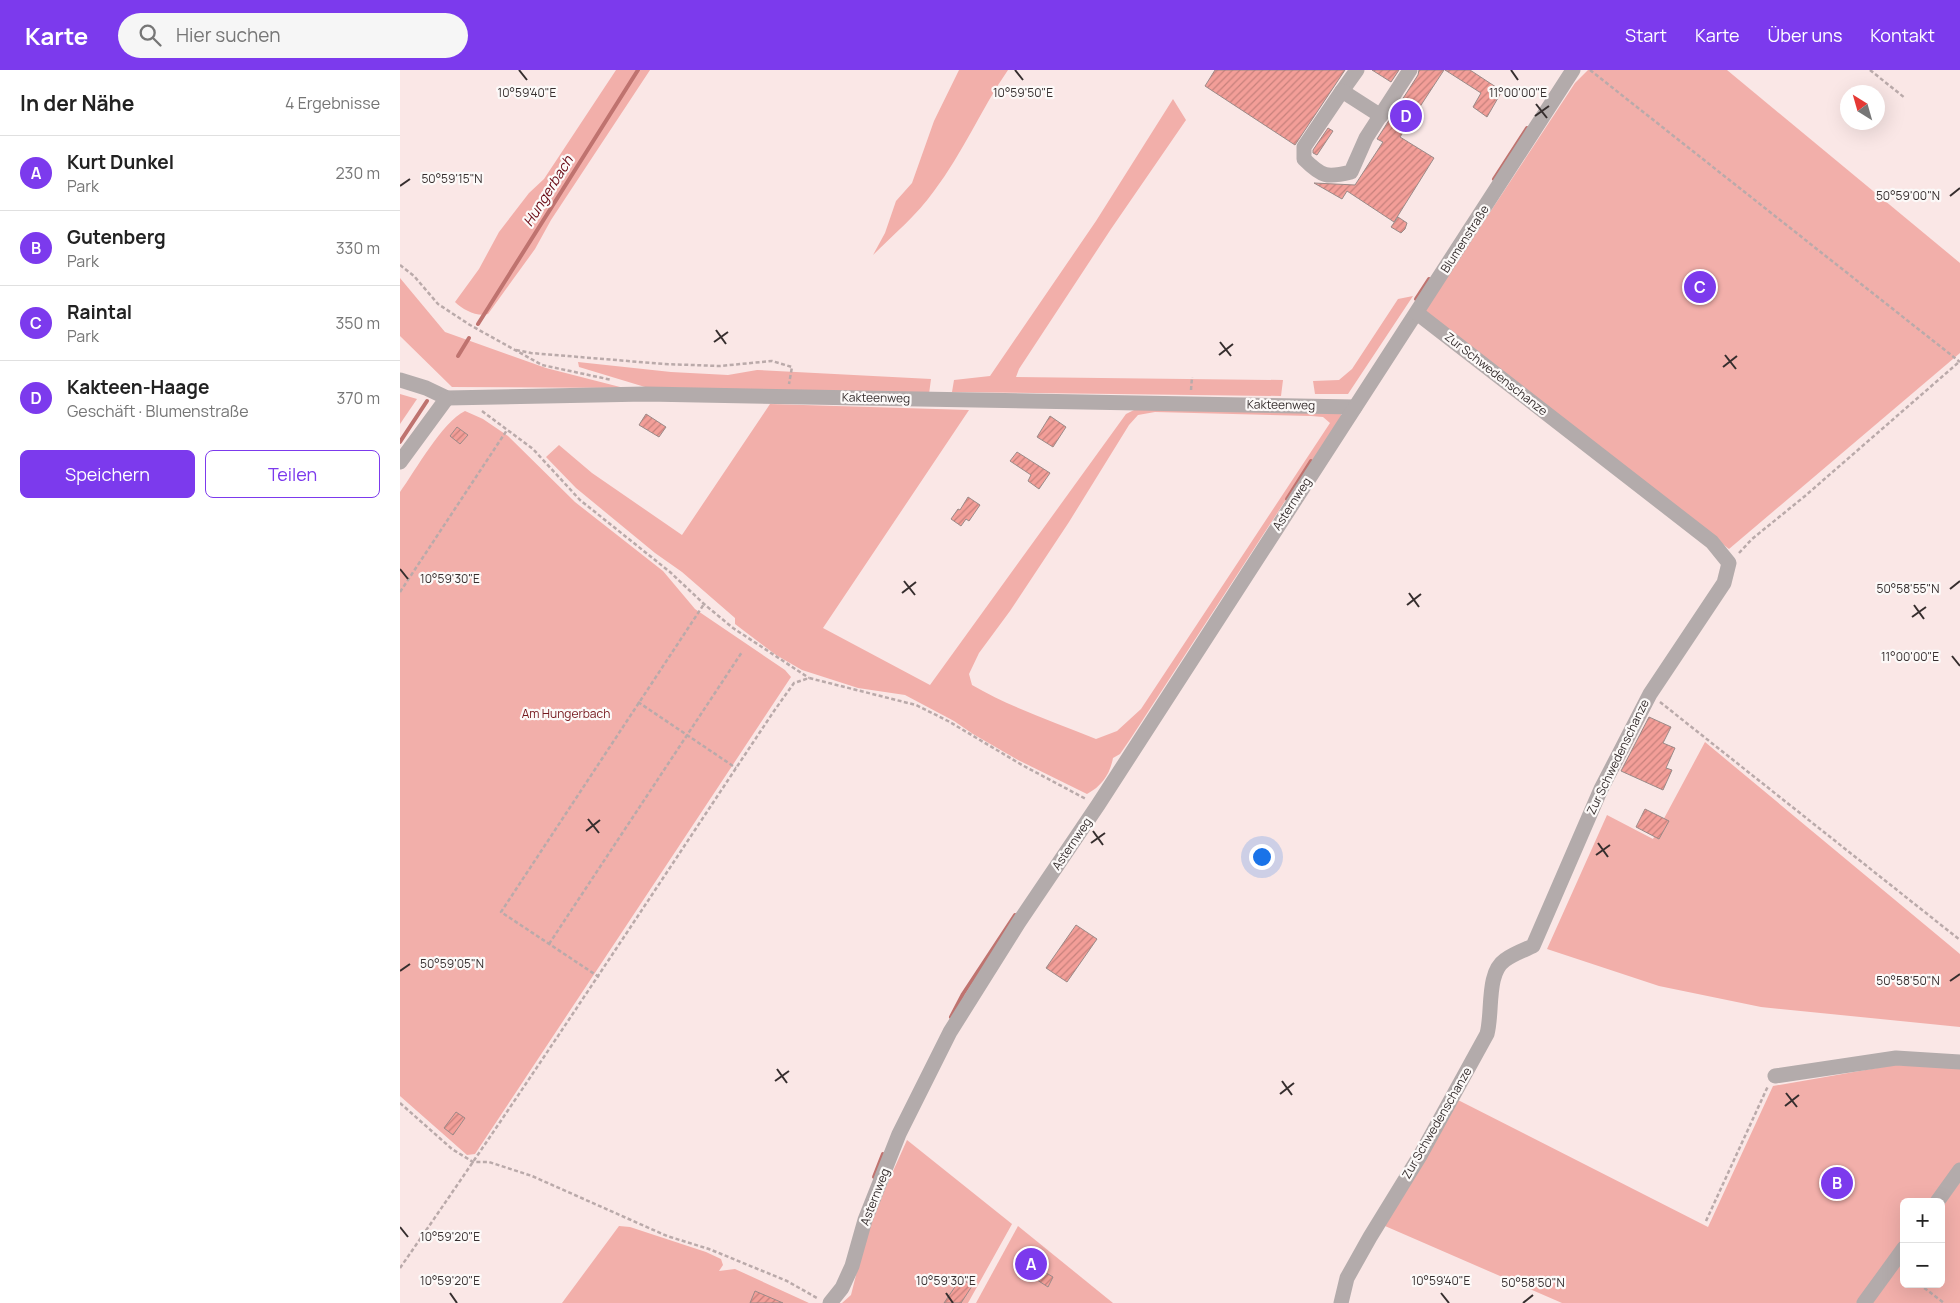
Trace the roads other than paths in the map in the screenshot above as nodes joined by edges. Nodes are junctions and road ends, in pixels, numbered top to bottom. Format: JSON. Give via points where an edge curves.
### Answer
{"nodes":[{"id":1,"x":1357,"y":70,"type":"edge"},
{"id":2,"x":1410,"y":70,"type":"edge"},
{"id":3,"x":1573,"y":70,"type":"edge"},
{"id":4,"x":1342,"y":91,"type":"junction"},
{"id":5,"x":1380,"y":116,"type":"junction"},
{"id":6,"x":1417,"y":313,"type":"junction"},
{"id":7,"x":400,"y":380,"type":"edge"},
{"id":8,"x":447,"y":398,"type":"junction"},
{"id":9,"x":1355,"y":407,"type":"junction"},
{"id":10,"x":400,"y":462,"type":"edge"},
{"id":11,"x":1960,"y":1062,"type":"edge"},
{"id":12,"x":1775,"y":1076,"type":"road end"},
{"id":13,"x":1960,"y":1170,"type":"edge"},
{"id":14,"x":1940,"y":1198,"type":"edge"},
{"id":15,"x":1900,"y":1254,"type":"edge"},
{"id":16,"x":825,"y":1301,"type":"edge"},
{"id":17,"x":1341,"y":1303,"type":"edge"},
{"id":18,"x":1864,"y":1303,"type":"edge"}],
"edges":[{"from":1,"to":4,"type":"street"},
{"from":2,"to":5,"type":"street"},
{"from":3,"to":6,"type":"street","name":"Blumenstraße"},
{"from":4,"to":5,"type":"street"},
{"from":4,"to":5,"type":"street","via":[[1304,147],[1304,159],[1316,171],[1332,177],[1351,172]]},
{"from":6,"to":9,"type":"street","name":"Blumenstraße"},
{"from":6,"to":17,"type":"street","name":"Zur Schwedenschanze","via":[[1712,542],[1729,563],[1724,583],[1650,694],[1601,789],[1533,946],[1504,960],[1495,971],[1487,1034],[1347,1278]]},
{"from":7,"to":8,"type":"street","name":"Kakteenweg"},
{"from":8,"to":9,"type":"street","name":"Kakteenweg","via":[[646,394]]},
{"from":8,"to":10,"type":"street"},
{"from":9,"to":16,"type":"street","name":"Asternweg","via":[[950,1032],[900,1134],[842,1288]]},
{"from":11,"to":12,"type":"street","via":[[1896,1058]]},
{"from":13,"to":14,"type":"street"},
{"from":15,"to":18,"type":"street"}]}
